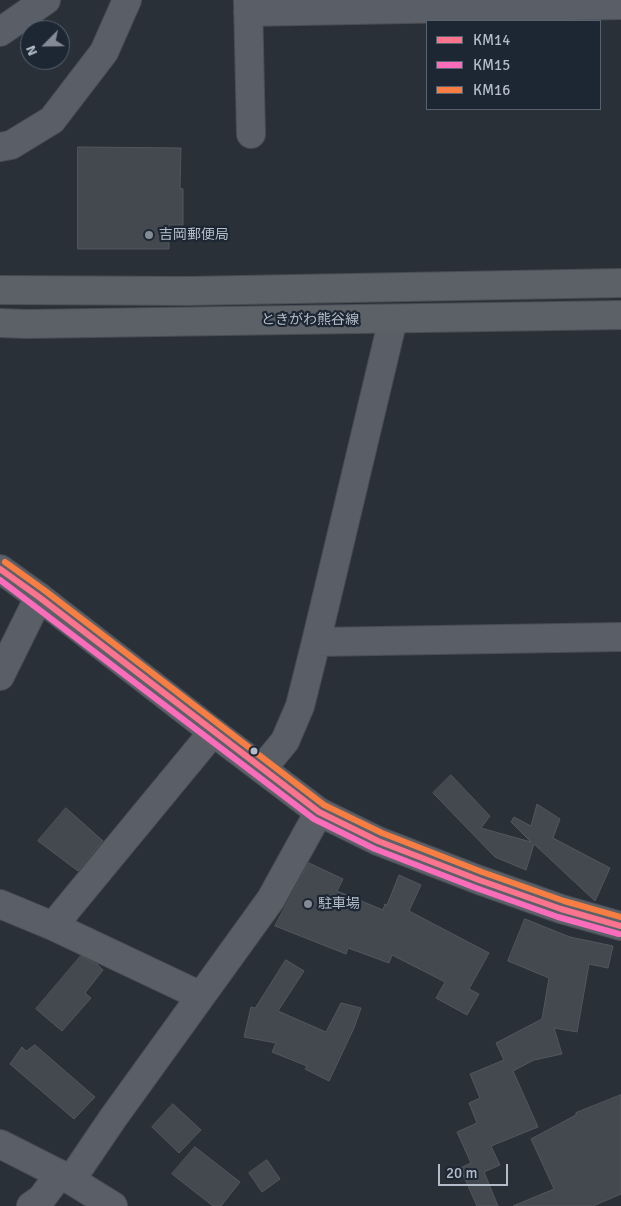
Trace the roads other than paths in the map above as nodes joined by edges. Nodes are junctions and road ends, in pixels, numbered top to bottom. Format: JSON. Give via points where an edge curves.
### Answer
{"nodes":[{"id":1,"x":46,"y":0,"type":"edge"},
{"id":2,"x":509,"y":3,"type":"edge"},
{"id":3,"x":119,"y":5,"type":"edge"},
{"id":4,"x":621,"y":5,"type":"edge"},
{"id":5,"x":248,"y":6,"type":"edge"},
{"id":6,"x":0,"y":32,"type":"edge"},
{"id":7,"x":251,"y":134,"type":"dead end"},
{"id":8,"x":0,"y":147,"type":"edge"},
{"id":9,"x":621,"y":283,"type":"edge"},
{"id":10,"x":0,"y":290,"type":"edge"},
{"id":11,"x":621,"y":315,"type":"edge"},
{"id":12,"x":393,"y":320,"type":"junction"},
{"id":13,"x":0,"y":323,"type":"edge"},
{"id":14,"x":0,"y":569,"type":"edge"},
{"id":15,"x":39,"y":597,"type":"junction"},
{"id":16,"x":621,"y":636,"type":"edge"},
{"id":17,"x":316,"y":642,"type":"junction"},
{"id":18,"x":0,"y":676,"type":"edge"},
{"id":19,"x":213,"y":732,"type":"junction"},
{"id":20,"x":262,"y":769,"type":"junction"},
{"id":21,"x":319,"y":812,"type":"junction"},
{"id":22,"x":0,"y":904,"type":"edge"},
{"id":23,"x":53,"y":926,"type":"junction"},
{"id":24,"x":621,"y":926,"type":"edge"},
{"id":25,"x":201,"y":996,"type":"junction"},
{"id":26,"x":0,"y":1144,"type":"edge"},
{"id":27,"x":66,"y":1177,"type":"junction"},
{"id":28,"x":31,"y":1206,"type":"edge"},
{"id":29,"x":113,"y":1206,"type":"edge"}],
"edges":[{"from":1,"to":6,"type":"street"},
{"from":2,"to":4,"type":"street"},
{"from":2,"to":5,"type":"street"},
{"from":3,"to":8,"type":"street","via":[[104,52],[52,120],[11,145]]},
{"from":5,"to":7,"type":"street"},
{"from":9,"to":10,"type":"main road","via":[[188,291]]},
{"from":11,"to":12,"type":"main road","name":"ときがわ熊谷線"},
{"from":12,"to":13,"type":"main road","name":"ときがわ熊谷線"},
{"from":12,"to":17,"type":"street"},
{"from":14,"to":15,"type":"main road"},
{"from":15,"to":18,"type":"street"},
{"from":15,"to":19,"type":"main road"},
{"from":16,"to":17,"type":"street"},
{"from":17,"to":20,"type":"street","via":[[300,706],[285,741]]},
{"from":19,"to":20,"type":"main road"},
{"from":19,"to":23,"type":"street"},
{"from":20,"to":21,"type":"main road"},
{"from":21,"to":24,"type":"main road","via":[[378,841],[479,880]]},
{"from":21,"to":25,"type":"street","via":[[271,899]]},
{"from":22,"to":23,"type":"street"},
{"from":23,"to":25,"type":"street"},
{"from":25,"to":27,"type":"street"},
{"from":26,"to":27,"type":"street"},
{"from":27,"to":28,"type":"street"},
{"from":27,"to":29,"type":"street"}]}
